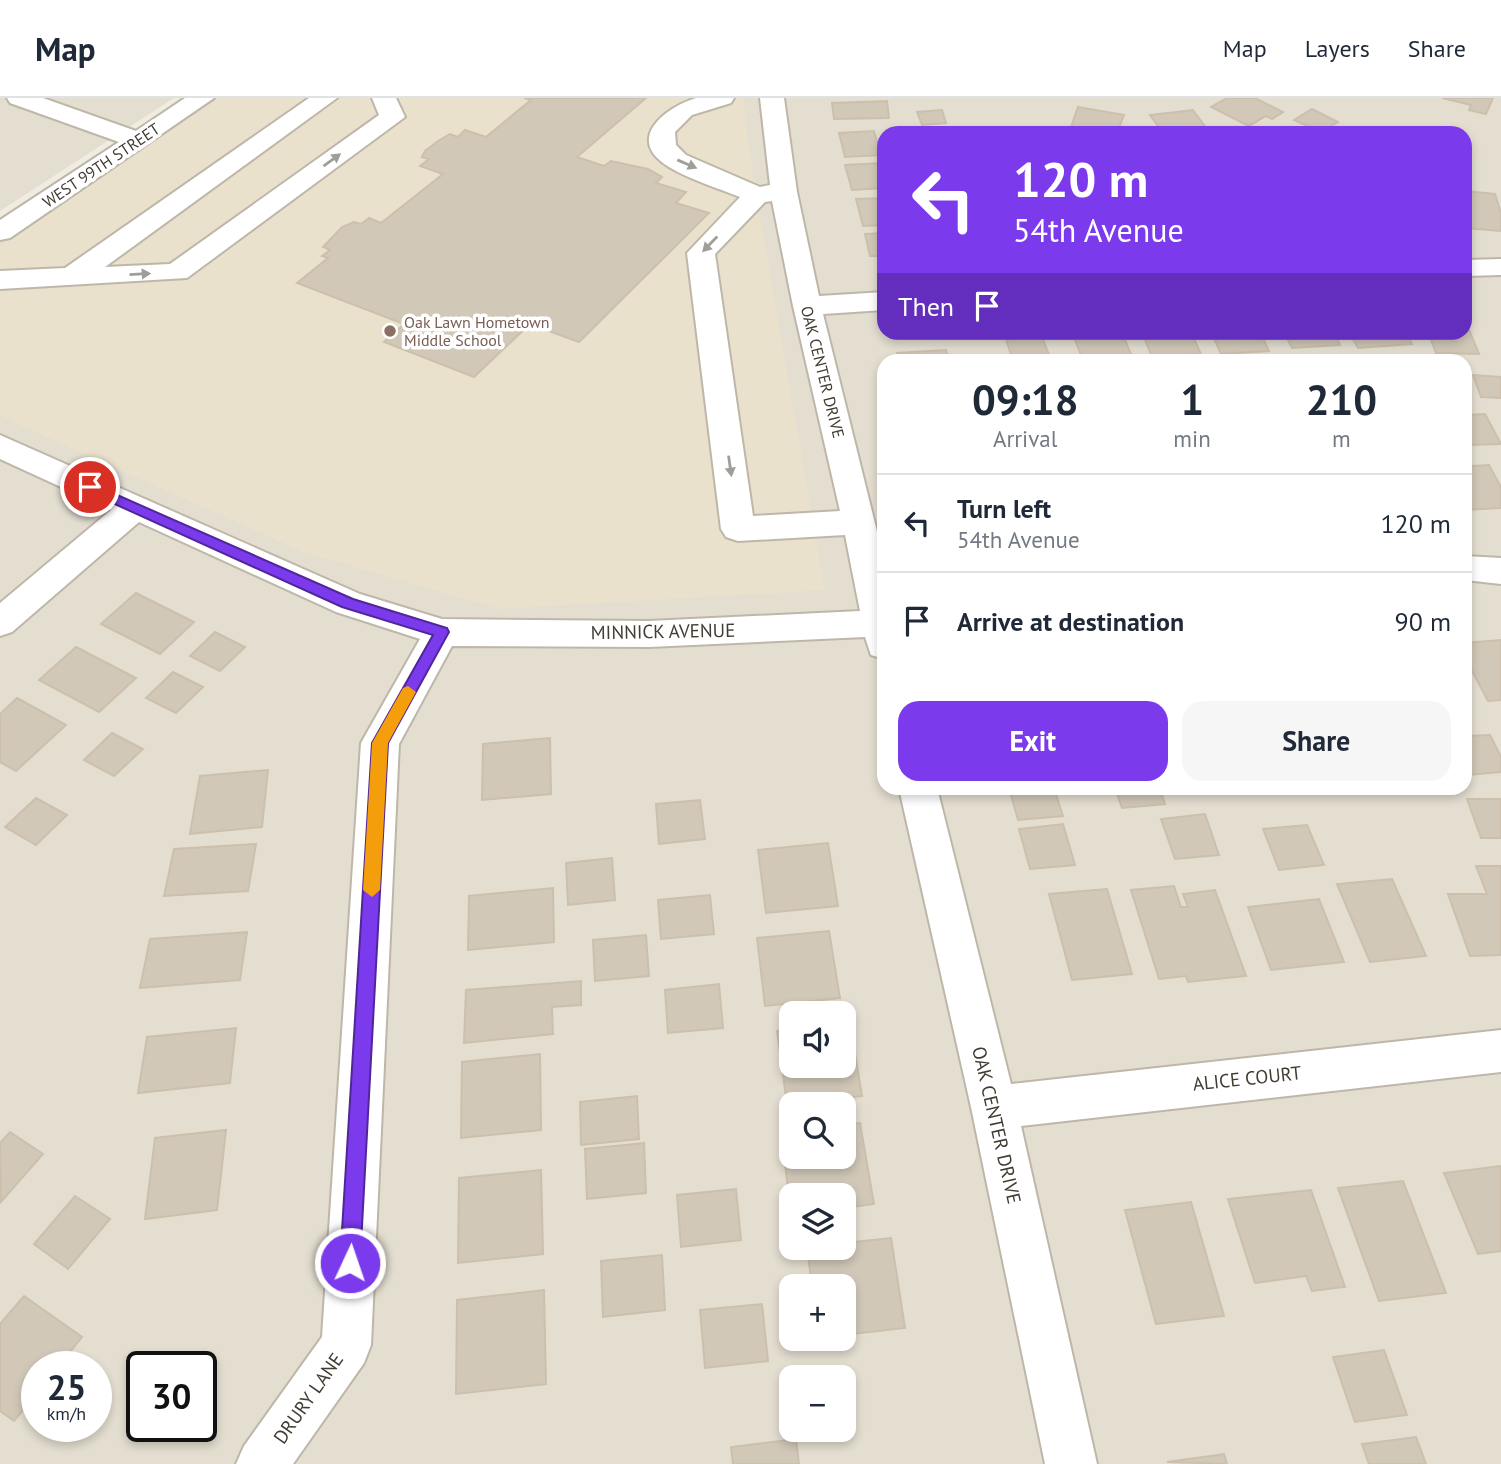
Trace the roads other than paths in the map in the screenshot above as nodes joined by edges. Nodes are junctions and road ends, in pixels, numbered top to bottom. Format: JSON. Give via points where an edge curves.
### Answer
{"nodes":[{"id":1,"x":19,"y":98,"type":"edge"},
{"id":2,"x":202,"y":98,"type":"edge"},
{"id":3,"x":325,"y":98,"type":"edge"},
{"id":4,"x":384,"y":98,"type":"edge"},
{"id":5,"x":722,"y":98,"type":"edge"},
{"id":6,"x":772,"y":98,"type":"edge"},
{"id":7,"x":138,"y":140,"type":"junction"},
{"id":8,"x":770,"y":194,"type":"junction"},
{"id":9,"x":0,"y":232,"type":"edge"},
{"id":10,"x":1501,"y":267,"type":"edge"},
{"id":11,"x":1472,"y":268,"type":"edge"},
{"id":12,"x":72,"y":277,"type":"junction"},
{"id":13,"x":0,"y":280,"type":"edge"},
{"id":14,"x":877,"y":301,"type":"edge"},
{"id":15,"x":807,"y":306,"type":"junction"},
{"id":16,"x":0,"y":446,"type":"edge"},
{"id":17,"x":135,"y":508,"type":"junction"},
{"id":18,"x":859,"y":522,"type":"junction"},
{"id":19,"x":1472,"y":568,"type":"edge"},
{"id":20,"x":1501,"y":570,"type":"edge"},
{"id":21,"x":877,"y":607,"type":"edge"},
{"id":22,"x":0,"y":623,"type":"edge"},
{"id":23,"x":877,"y":630,"type":"edge"},
{"id":24,"x":442,"y":632,"type":"junction"},
{"id":25,"x":920,"y":795,"type":"edge"},
{"id":26,"x":1501,"y":1051,"type":"edge"},
{"id":27,"x":994,"y":1107,"type":"junction"},
{"id":28,"x":262,"y":1464,"type":"edge"},
{"id":29,"x":1071,"y":1464,"type":"edge"}],
"edges":[{"from":1,"to":7,"type":"street"},
{"from":2,"to":7,"type":"street","name":"WEST 99TH STREET"},
{"from":3,"to":12,"type":"street"},
{"from":12,"to":4,"type":"street","one_way":true,"via":[[177,272],[392,117]]},
{"from":5,"to":8,"type":"street","one_way":true,"via":[[683,110],[662,130],[663,147],[677,161]]},
{"from":6,"to":8,"type":"street","name":"OAK CENTER DRIVE"},
{"from":7,"to":9,"type":"street","name":"WEST 99TH STREET"},
{"from":8,"to":15,"type":"street","name":"OAK CENTER DRIVE"},
{"from":8,"to":18,"type":"street","one_way":true,"via":[[701,253],[738,529]]},
{"from":10,"to":11,"type":"street"},
{"from":12,"to":13,"type":"street"},
{"from":14,"to":15,"type":"street"},
{"from":15,"to":18,"type":"street","name":"OAK CENTER DRIVE"},
{"from":16,"to":17,"type":"street","name":"MINNICK AVENUE"},
{"from":17,"to":22,"type":"street"},
{"from":17,"to":24,"type":"street","name":"MINNICK AVENUE","via":[[348,603]]},
{"from":18,"to":21,"type":"street","name":"OAK CENTER DRIVE"},
{"from":19,"to":20,"type":"street"},
{"from":23,"to":24,"type":"street","name":"MINNICK AVENUE"},
{"from":24,"to":28,"type":"street","name":"DRURY LANE","via":[[380,743],[346,1345]]},
{"from":25,"to":27,"type":"street","name":"OAK CENTER DRIVE"},
{"from":26,"to":27,"type":"street","name":"ALICE COURT"},
{"from":27,"to":29,"type":"street","name":"OAK CENTER DRIVE"}]}
